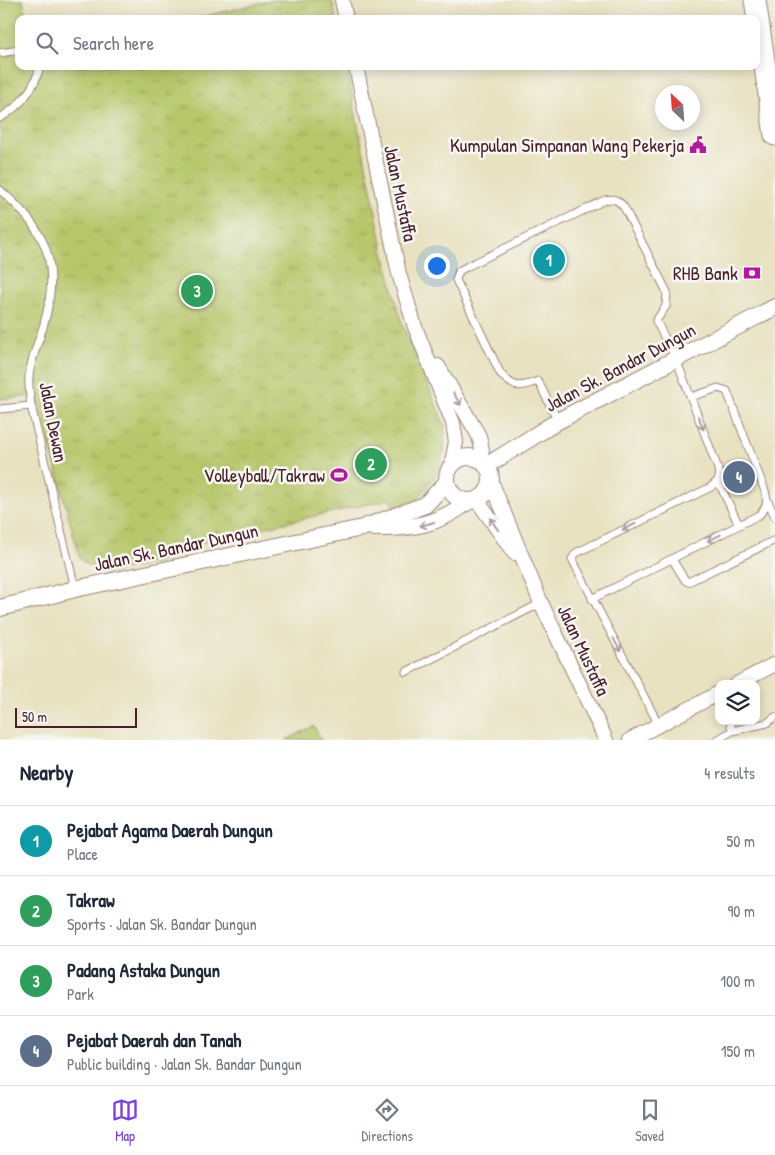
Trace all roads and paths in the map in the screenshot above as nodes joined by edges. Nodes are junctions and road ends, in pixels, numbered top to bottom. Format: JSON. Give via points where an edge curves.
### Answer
{"nodes":[{"id":1,"x":342,"y":0,"type":"edge"},
{"id":2,"x":755,"y":0,"type":"edge"},
{"id":3,"x":345,"y":15,"type":"edge"},
{"id":4,"x":757,"y":15,"type":"edge"},
{"id":5,"x":760,"y":34,"type":"edge"},
{"id":6,"x":15,"y":51,"type":"edge"},
{"id":7,"x":0,"y":53,"type":"edge"},
{"id":8,"x":38,"y":70,"type":"edge"},
{"id":9,"x":357,"y":70,"type":"edge"},
{"id":10,"x":0,"y":118,"type":"edge"},
{"id":11,"x":775,"y":135,"type":"edge"},
{"id":12,"x":0,"y":190,"type":"edge"},
{"id":13,"x":775,"y":307,"type":"edge"},
{"id":14,"x":415,"y":327,"type":"junction"},
{"id":15,"x":676,"y":359,"type":"junction"},
{"id":16,"x":691,"y":397,"type":"junction"},
{"id":17,"x":31,"y":406,"type":"junction"},
{"id":18,"x":0,"y":409,"type":"edge"},
{"id":19,"x":558,"y":421,"type":"junction"},
{"id":20,"x":486,"y":469,"type":"junction"},
{"id":21,"x":449,"y":474,"type":"junction"},
{"id":22,"x":718,"y":481,"type":"junction"},
{"id":23,"x":473,"y":501,"type":"junction"},
{"id":24,"x":768,"y":501,"type":"junction"},
{"id":25,"x":775,"y":517,"type":"edge"},
{"id":26,"x":739,"y":525,"type":"junction"},
{"id":27,"x":362,"y":528,"type":"junction"},
{"id":28,"x":775,"y":540,"type":"edge"},
{"id":29,"x":672,"y":559,"type":"junction"},
{"id":30,"x":530,"y":576,"type":"junction"},
{"id":31,"x":75,"y":589,"type":"junction"},
{"id":32,"x":592,"y":598,"type":"junction"},
{"id":33,"x":541,"y":603,"type":"junction"},
{"id":34,"x":0,"y":608,"type":"edge"},
{"id":35,"x":775,"y":664,"type":"edge"},
{"id":36,"x":406,"y":672,"type":"dead end"},
{"id":37,"x":745,"y":680,"type":"edge"},
{"id":38,"x":715,"y":695,"type":"edge"},
{"id":39,"x":775,"y":717,"type":"edge"},
{"id":40,"x":659,"y":725,"type":"junction"},
{"id":41,"x":731,"y":725,"type":"edge"},
{"id":42,"x":732,"y":731,"type":"junction"},
{"id":43,"x":606,"y":740,"type":"edge"},
{"id":44,"x":630,"y":740,"type":"edge"},
{"id":45,"x":717,"y":740,"type":"edge"}],
"edges":[{"from":1,"to":3,"type":"street"},
{"from":2,"to":4,"type":"main road"},
{"from":5,"to":11,"type":"main road"},
{"from":6,"to":7,"type":"lane"},
{"from":8,"to":10,"type":"lane","via":[[27,95]]},
{"from":9,"to":14,"type":"street","name":"Jalan Mustaffa","via":[[398,274]]},
{"from":12,"to":17,"type":"lane","name":"Jalan Dewan","via":[[24,211],[41,235],[50,263],[51,298],[29,375]]},
{"from":13,"to":15,"type":"street","name":"Jalan Sk. Bandar Dungun"},
{"from":14,"to":20,"type":"street","name":"Jalan Mustaffa","one_way":true,"via":[[479,436]]},
{"from":14,"to":21,"type":"street","name":"Jalan Mustaffa","via":[[452,422],[456,442]]},
{"from":15,"to":16,"type":"lane"},
{"from":15,"to":19,"type":"street","name":"Jalan Sk. Bandar Dungun"},
{"from":15,"to":19,"type":"lane","via":[[656,321],[666,306],[667,292],[620,201],[605,200],[459,271],[456,280],[500,373],[509,383],[522,387],[538,381]]},
{"from":16,"to":22,"type":"lane","one_way":true,"via":[[719,468]]},
{"from":16,"to":24,"type":"lane","via":[[718,388],[727,391]]},
{"from":17,"to":18,"type":"lane"},
{"from":17,"to":31,"type":"lane","name":"Jalan Dewan"},
{"from":19,"to":20,"type":"street","name":"Jalan Sk. Bandar Dungun"},
{"from":20,"to":21,"type":"street","via":[[465,458]]},
{"from":20,"to":23,"type":"street","via":[[489,489]]},
{"from":20,"to":30,"type":"street","name":"Jalan Mustaffa"},
{"from":21,"to":23,"type":"street","via":[[454,496]]},
{"from":21,"to":27,"type":"street","name":"Jalan Sk. Bandar Dungun","via":[[425,505]]},
{"from":22,"to":26,"type":"lane"},
{"from":22,"to":32,"type":"lane","one_way":true,"via":[[576,553],[572,559]]},
{"from":23,"to":27,"type":"street","name":"Jalan Sk. Bandar Dungun","one_way":true,"via":[[442,519],[407,529]]},
{"from":30,"to":23,"type":"street","name":"Jalan Mustaffa","one_way":true},
{"from":24,"to":25,"type":"lane"},
{"from":24,"to":26,"type":"lane","via":[[759,515]]},
{"from":26,"to":29,"type":"lane","one_way":true},
{"from":27,"to":31,"type":"street","name":"Jalan Sk. Bandar Dungun"},
{"from":28,"to":29,"type":"lane","via":[[688,582]]},
{"from":29,"to":32,"type":"lane"},
{"from":30,"to":33,"type":"street","name":"Jalan Mustaffa"},
{"from":31,"to":34,"type":"street","name":"Jalan Sk. Bandar Dungun"},
{"from":32,"to":40,"type":"lane","one_way":true},
{"from":33,"to":36,"type":"lane"},
{"from":33,"to":43,"type":"street","name":"Jalan Mustaffa"},
{"from":35,"to":37,"type":"street"},
{"from":38,"to":40,"type":"street"},
{"from":39,"to":42,"type":"lane","via":[[767,723]]},
{"from":40,"to":44,"type":"street"},
{"from":41,"to":42,"type":"lane"},
{"from":42,"to":45,"type":"lane"}]}
